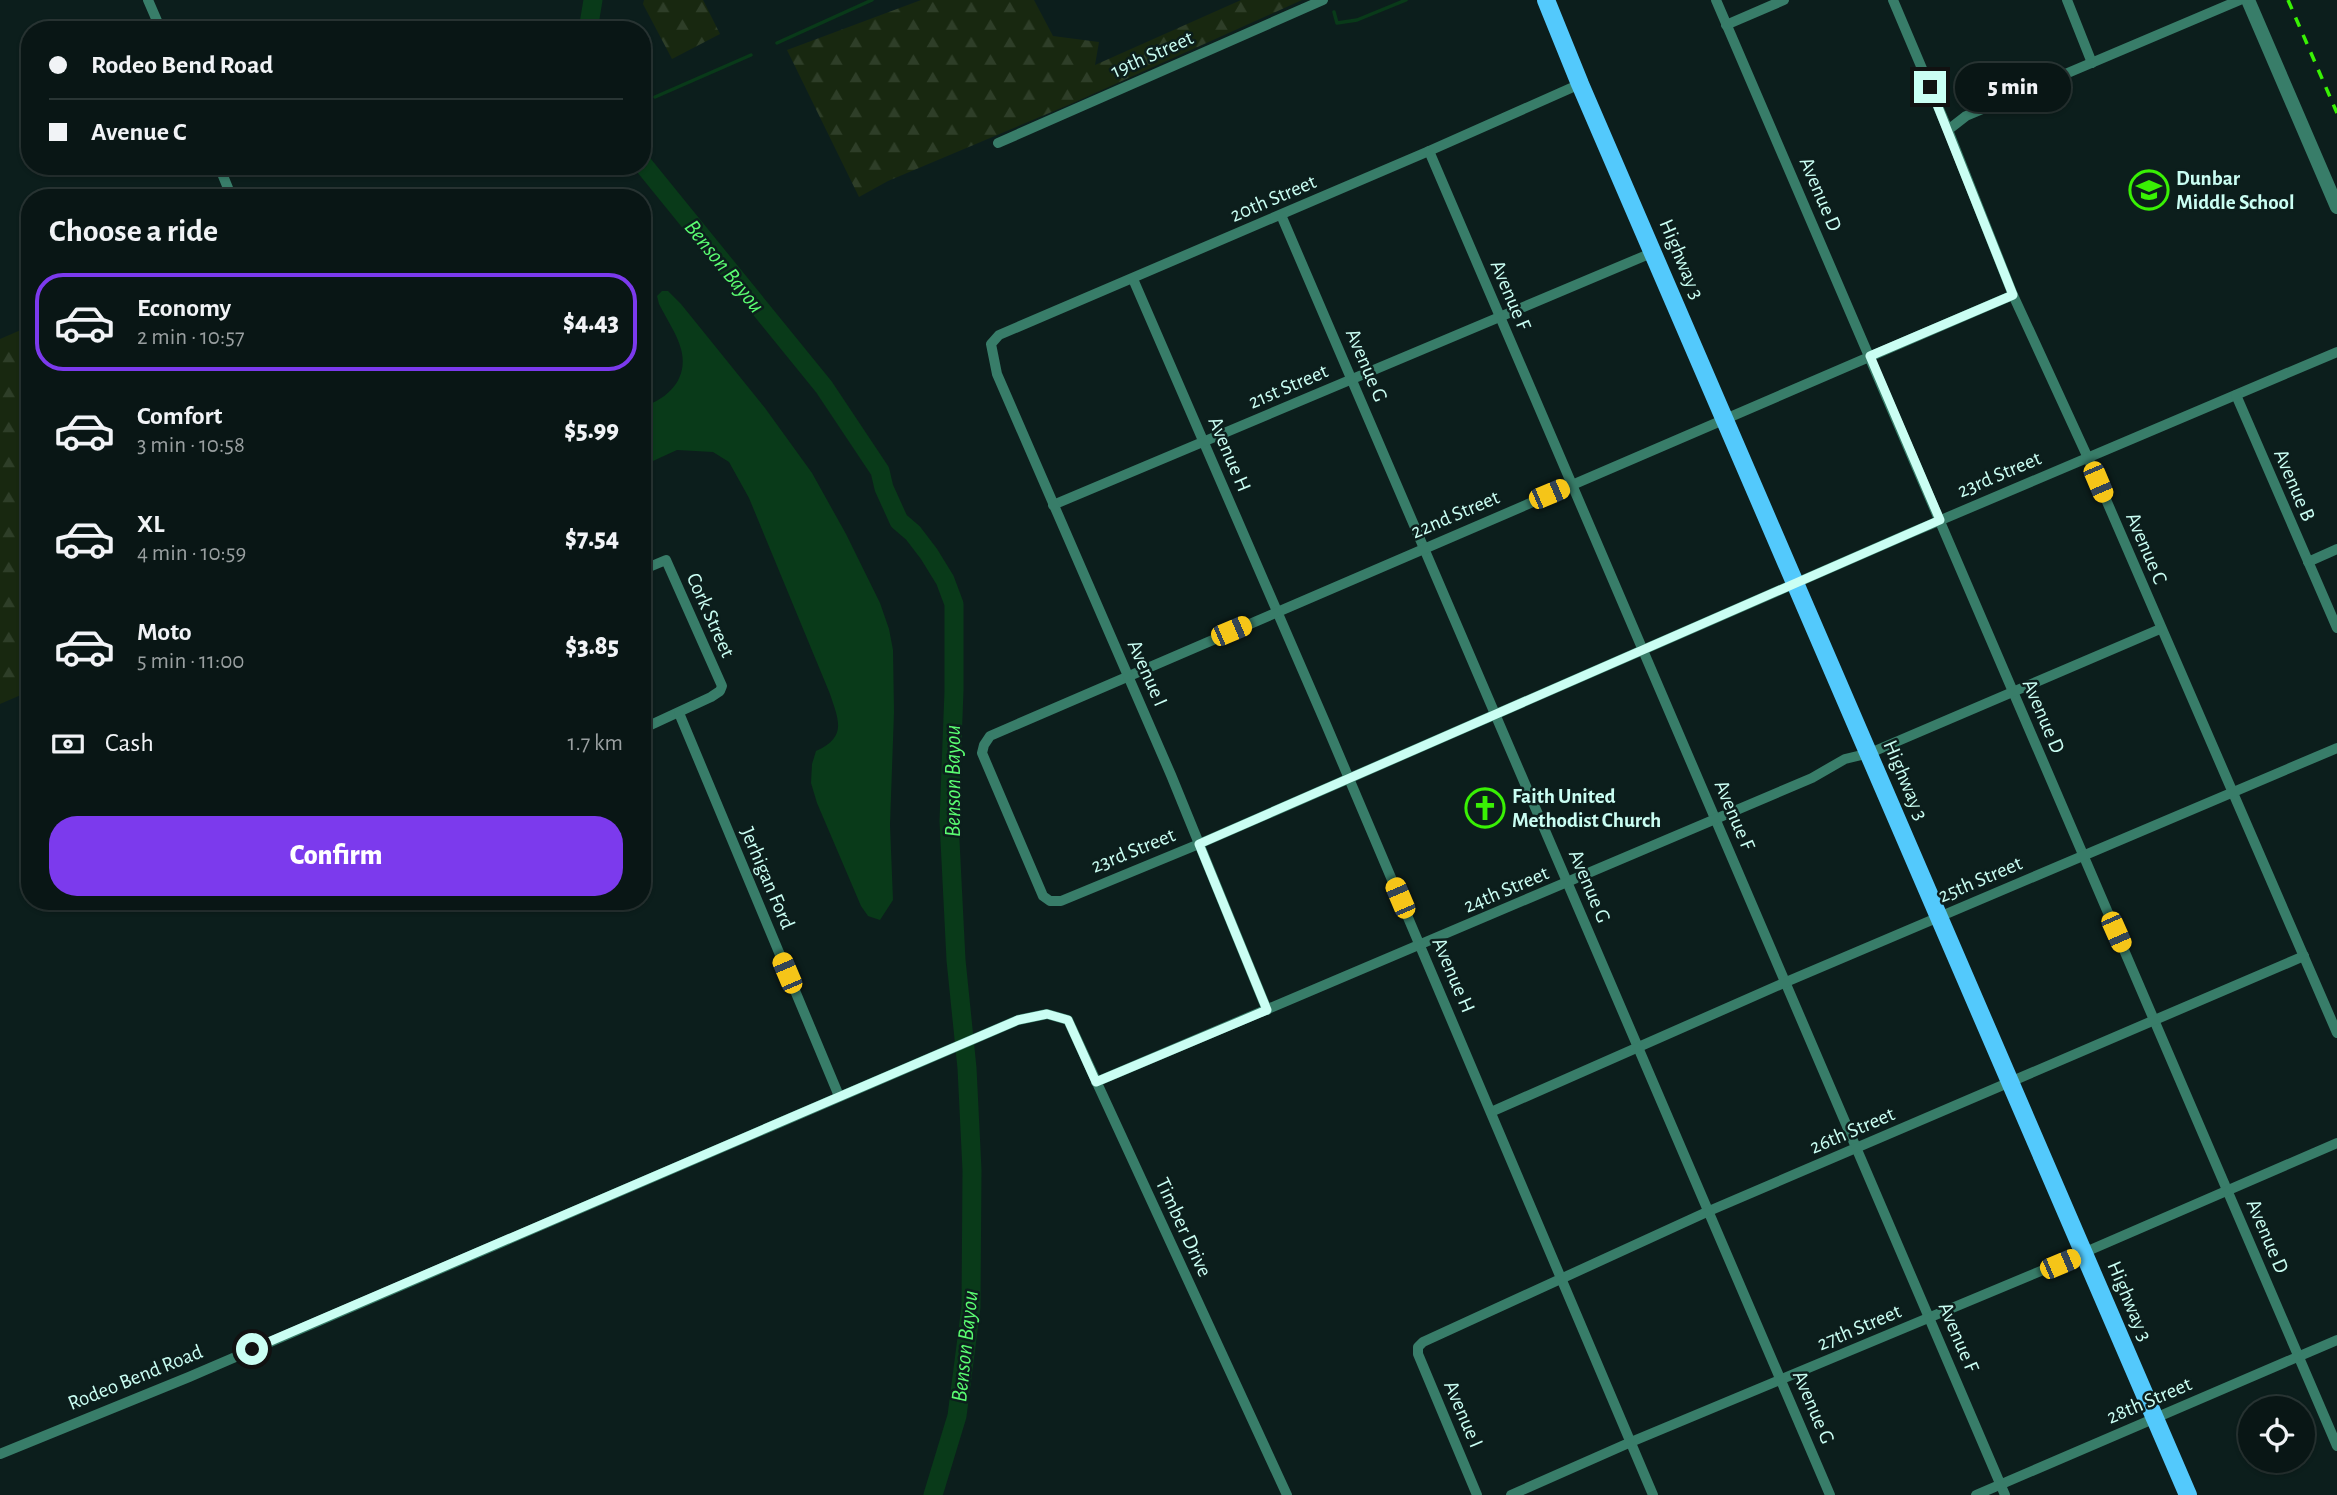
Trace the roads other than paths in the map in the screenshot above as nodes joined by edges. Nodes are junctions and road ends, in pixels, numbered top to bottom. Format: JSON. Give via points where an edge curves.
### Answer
{"nodes":[{"id":1,"x":148,"y":0,"type":"edge"},
{"id":2,"x":1323,"y":0,"type":"edge"},
{"id":3,"x":1546,"y":0,"type":"edge"},
{"id":4,"x":1716,"y":0,"type":"edge"},
{"id":5,"x":1784,"y":0,"type":"edge"},
{"id":6,"x":1893,"y":0,"type":"edge"},
{"id":7,"x":2067,"y":0,"type":"edge"},
{"id":8,"x":2240,"y":0,"type":"edge"},
{"id":9,"x":2248,"y":0,"type":"edge"},
{"id":10,"x":157,"y":21,"type":"edge"},
{"id":11,"x":1726,"y":25,"type":"junction"},
{"id":12,"x":2092,"y":63,"type":"junction"},
{"id":13,"x":1580,"y":84,"type":"junction"},
{"id":14,"x":1948,"y":130,"type":"junction"},
{"id":15,"x":998,"y":143,"type":"dead end"},
{"id":16,"x":1429,"y":151,"type":"junction"},
{"id":17,"x":2337,"y":206,"type":"edge"},
{"id":18,"x":1281,"y":215,"type":"junction"},
{"id":19,"x":1654,"y":252,"type":"junction"},
{"id":20,"x":1133,"y":279,"type":"junction"},
{"id":21,"x":2013,"y":295,"type":"junction"},
{"id":22,"x":1499,"y":317,"type":"junction"},
{"id":23,"x":2337,"y":352,"type":"edge"},
{"id":24,"x":992,"y":353,"type":"joint"},
{"id":25,"x":1870,"y":356,"type":"junction"},
{"id":26,"x":1352,"y":380,"type":"junction"},
{"id":27,"x":2236,"y":396,"type":"junction"},
{"id":28,"x":1726,"y":418,"type":"junction"},
{"id":29,"x":1204,"y":442,"type":"junction"},
{"id":30,"x":2088,"y":458,"type":"junction"},
{"id":31,"x":1572,"y":484,"type":"junction"},
{"id":32,"x":1053,"y":505,"type":"junction"},
{"id":33,"x":1940,"y":520,"type":"junction"},
{"id":34,"x":1424,"y":548,"type":"junction"},
{"id":35,"x":2337,"y":549,"type":"edge"},
{"id":36,"x":2308,"y":562,"type":"junction"},
{"id":37,"x":651,"y":566,"type":"edge"},
{"id":38,"x":1797,"y":583,"type":"junction"},
{"id":39,"x":1277,"y":611,"type":"junction"},
{"id":40,"x":2337,"y":628,"type":"edge"},
{"id":41,"x":2160,"y":629,"type":"junction"},
{"id":42,"x":1643,"y":650,"type":"junction"},
{"id":43,"x":1128,"y":676,"type":"junction"},
{"id":44,"x":2013,"y":692,"type":"junction"},
{"id":45,"x":679,"y":713,"type":"junction"},
{"id":46,"x":1496,"y":715,"type":"junction"},
{"id":47,"x":651,"y":725,"type":"edge"},
{"id":48,"x":2337,"y":748,"type":"edge"},
{"id":49,"x":1870,"y":753,"type":"junction"},
{"id":50,"x":1349,"y":779,"type":"junction"},
{"id":51,"x":2232,"y":793,"type":"junction"},
{"id":52,"x":1716,"y":820,"type":"junction"},
{"id":53,"x":1199,"y":844,"type":"junction"},
{"id":54,"x":2083,"y":856,"type":"junction"},
{"id":55,"x":1568,"y":883,"type":"junction"},
{"id":56,"x":1061,"y":901,"type":"joint"},
{"id":57,"x":1940,"y":917,"type":"junction"},
{"id":58,"x":1420,"y":946,"type":"junction"},
{"id":59,"x":2304,"y":956,"type":"junction"},
{"id":60,"x":1786,"y":982,"type":"junction"},
{"id":61,"x":1267,"y":1010,"type":"junction"},
{"id":62,"x":1018,"y":1020,"type":"joint"},
{"id":63,"x":2154,"y":1021,"type":"junction"},
{"id":64,"x":2337,"y":1033,"type":"edge"},
{"id":65,"x":1638,"y":1048,"type":"junction"},
{"id":66,"x":1096,"y":1082,"type":"junction"},
{"id":67,"x":2011,"y":1083,"type":"junction"},
{"id":68,"x":839,"y":1096,"type":"junction"},
{"id":69,"x":1491,"y":1112,"type":"junction"},
{"id":70,"x":2337,"y":1143,"type":"edge"},
{"id":71,"x":1857,"y":1148,"type":"junction"},
{"id":72,"x":2227,"y":1191,"type":"junction"},
{"id":73,"x":1709,"y":1211,"type":"junction"},
{"id":74,"x":2085,"y":1253,"type":"junction"},
{"id":75,"x":1562,"y":1278,"type":"junction"},
{"id":76,"x":1930,"y":1318,"type":"junction"},
{"id":77,"x":2337,"y":1340,"type":"edge"},
{"id":78,"x":1418,"y":1347,"type":"joint"},
{"id":79,"x":2299,"y":1357,"type":"junction"},
{"id":80,"x":1781,"y":1380,"type":"junction"},
{"id":81,"x":2155,"y":1418,"type":"junction"},
{"id":82,"x":1631,"y":1442,"type":"junction"},
{"id":83,"x":2337,"y":1446,"type":"edge"},
{"id":84,"x":0,"y":1454,"type":"edge"},
{"id":85,"x":2003,"y":1490,"type":"edge"},
{"id":86,"x":1287,"y":1495,"type":"edge"},
{"id":87,"x":1477,"y":1495,"type":"edge"},
{"id":88,"x":1511,"y":1495,"type":"edge"},
{"id":89,"x":1653,"y":1495,"type":"edge"},
{"id":90,"x":1830,"y":1495,"type":"edge"},
{"id":91,"x":1976,"y":1495,"type":"edge"},
{"id":92,"x":2188,"y":1495,"type":"edge"}],
"edges":[{"from":1,"to":10,"type":"street"},
{"from":2,"to":15,"type":"street","name":"19th Street"},
{"from":3,"to":13,"type":"main road","name":"Highway 3"},
{"from":4,"to":11,"type":"street","name":"Avenue D"},
{"from":5,"to":11,"type":"street"},
{"from":6,"to":14,"type":"street","name":"Avenue C"},
{"from":7,"to":12,"type":"street"},
{"from":8,"to":12,"type":"street"},
{"from":9,"to":17,"type":"street"},
{"from":11,"to":25,"type":"street","name":"Avenue D"},
{"from":12,"to":14,"type":"street","via":[[1966,116]]},
{"from":13,"to":16,"type":"street","name":"20th Street"},
{"from":13,"to":19,"type":"main road","name":"Highway 3"},
{"from":14,"to":21,"type":"street","name":"Avenue C"},
{"from":16,"to":18,"type":"street","name":"20th Street"},
{"from":16,"to":22,"type":"street","name":"Avenue F"},
{"from":18,"to":20,"type":"street","name":"20th Street"},
{"from":18,"to":26,"type":"street","name":"Avenue G"},
{"from":19,"to":22,"type":"street","name":"21st Street"},
{"from":19,"to":28,"type":"main road","name":"Highway 3"},
{"from":20,"to":24,"type":"street","name":"20th Street","via":[[999,335],[991,344]]},
{"from":20,"to":29,"type":"street","name":"Avenue H"},
{"from":21,"to":25,"type":"street","name":"22nd Street"},
{"from":21,"to":30,"type":"street","name":"Avenue C"},
{"from":22,"to":26,"type":"street","name":"21st Street"},
{"from":22,"to":31,"type":"street","name":"Avenue F"},
{"from":23,"to":27,"type":"street","name":"23rd Street"},
{"from":24,"to":32,"type":"street","name":"Avenue I"},
{"from":25,"to":28,"type":"street","name":"22nd Street"},
{"from":25,"to":33,"type":"street","name":"Avenue D"},
{"from":26,"to":29,"type":"street","name":"21st Street"},
{"from":26,"to":34,"type":"street","name":"Avenue G"},
{"from":27,"to":30,"type":"street","name":"23rd Street"},
{"from":27,"to":36,"type":"street","name":"Avenue B"},
{"from":28,"to":31,"type":"street","name":"22nd Street"},
{"from":28,"to":38,"type":"main road","name":"Highway 3"},
{"from":29,"to":32,"type":"street","name":"21st Street"},
{"from":29,"to":39,"type":"street","name":"Avenue H"},
{"from":30,"to":33,"type":"street","name":"23rd Street"},
{"from":30,"to":41,"type":"street","name":"Avenue C"},
{"from":31,"to":34,"type":"street","name":"22nd Street"},
{"from":31,"to":42,"type":"street","name":"Avenue F"},
{"from":32,"to":43,"type":"street","name":"Avenue I"},
{"from":33,"to":38,"type":"street","name":"23rd Street"},
{"from":33,"to":44,"type":"street","name":"Avenue D"},
{"from":34,"to":39,"type":"street","name":"22nd Street"},
{"from":34,"to":46,"type":"street","name":"Avenue G"},
{"from":35,"to":36,"type":"street"},
{"from":36,"to":40,"type":"street","name":"Avenue B"},
{"from":37,"to":45,"type":"street","name":"Cork Street","via":[[666,560],[722,686]]},
{"from":38,"to":42,"type":"street","name":"23rd Street"},
{"from":38,"to":49,"type":"main road","name":"Highway 3"},
{"from":39,"to":43,"type":"street","name":"22nd Street"},
{"from":39,"to":50,"type":"street","name":"Avenue H"},
{"from":41,"to":44,"type":"street","name":"24th Street"},
{"from":41,"to":51,"type":"street","name":"Avenue C"},
{"from":42,"to":46,"type":"street","name":"23rd Street"},
{"from":42,"to":52,"type":"street","name":"Avenue F"},
{"from":43,"to":53,"type":"street","name":"Avenue I"},
{"from":43,"to":56,"type":"street","name":"22nd Street","via":[[990,736],[984,745],[982,753],[1043,896]]},
{"from":44,"to":49,"type":"street","name":"24th Street"},
{"from":44,"to":54,"type":"street","name":"Avenue D"},
{"from":45,"to":47,"type":"street"},
{"from":45,"to":68,"type":"street","name":"Jerhigan Ford"},
{"from":46,"to":50,"type":"street","name":"23rd Street"},
{"from":46,"to":55,"type":"street","name":"Avenue G"},
{"from":48,"to":51,"type":"street","name":"25th Street"},
{"from":49,"to":52,"type":"street","name":"24th Street","via":[[1845,759]]},
{"from":49,"to":57,"type":"main road","name":"Highway 3"},
{"from":50,"to":53,"type":"street","name":"23rd Street"},
{"from":50,"to":58,"type":"street","name":"Avenue H"},
{"from":51,"to":54,"type":"street","name":"25th Street"},
{"from":51,"to":59,"type":"street","name":"Avenue C"},
{"from":52,"to":55,"type":"street","name":"24th Street"},
{"from":52,"to":60,"type":"street","name":"Avenue F"},
{"from":53,"to":56,"type":"street","name":"23rd Street"},
{"from":53,"to":61,"type":"street","name":"Avenue I"},
{"from":54,"to":57,"type":"street","name":"25th Street"},
{"from":54,"to":63,"type":"street","name":"Avenue D"},
{"from":55,"to":58,"type":"street","name":"24th Street"},
{"from":55,"to":65,"type":"street","name":"Avenue G"},
{"from":57,"to":60,"type":"street","name":"25th Street"},
{"from":57,"to":67,"type":"main road","name":"Highway 3"},
{"from":58,"to":61,"type":"street","name":"24th Street"},
{"from":58,"to":69,"type":"street","name":"Avenue H"},
{"from":59,"to":63,"type":"street","name":"26th Street"},
{"from":59,"to":64,"type":"street","name":"Avenue C"},
{"from":60,"to":65,"type":"street","name":"25th Street"},
{"from":60,"to":71,"type":"street","name":"Avenue F"},
{"from":61,"to":66,"type":"street","name":"24th Street"},
{"from":62,"to":66,"type":"street","name":"Timber Drive","via":[[1047,1014],[1068,1020]]},
{"from":62,"to":68,"type":"street","name":"Rodeo Bend Road"},
{"from":63,"to":67,"type":"street","name":"26th Street"},
{"from":63,"to":72,"type":"street","name":"Avenue D"},
{"from":65,"to":69,"type":"street","name":"25th Street"},
{"from":65,"to":73,"type":"street","name":"Avenue G"},
{"from":66,"to":86,"type":"street","name":"Timber Drive"},
{"from":67,"to":71,"type":"street","name":"26th Street"},
{"from":67,"to":74,"type":"main road","name":"Highway 3"},
{"from":68,"to":84,"type":"street","name":"Rodeo Bend Road"},
{"from":69,"to":75,"type":"street","name":"Avenue H"},
{"from":70,"to":72,"type":"street","name":"27th Street"},
{"from":71,"to":73,"type":"street","name":"26th Street"},
{"from":71,"to":76,"type":"street","name":"Avenue F"},
{"from":72,"to":74,"type":"street","name":"27th Street"},
{"from":72,"to":79,"type":"street","name":"Avenue D"},
{"from":73,"to":75,"type":"street","name":"26th Street"},
{"from":73,"to":80,"type":"street","name":"Avenue G"},
{"from":74,"to":76,"type":"street","name":"27th Street"},
{"from":74,"to":81,"type":"main road","name":"Highway 3"},
{"from":75,"to":78,"type":"street","name":"26th Street"},
{"from":75,"to":82,"type":"street","name":"Avenue H"},
{"from":76,"to":80,"type":"street","name":"27th Street"},
{"from":76,"to":85,"type":"street","name":"Avenue F"},
{"from":77,"to":79,"type":"street","name":"28th Street"},
{"from":78,"to":87,"type":"street","name":"Avenue I"},
{"from":79,"to":81,"type":"street","name":"28th Street"},
{"from":79,"to":83,"type":"street","name":"Avenue D"},
{"from":80,"to":82,"type":"street","name":"27th Street"},
{"from":80,"to":90,"type":"street","name":"Avenue G"},
{"from":81,"to":85,"type":"street","name":"28th Street"},
{"from":81,"to":92,"type":"main road","name":"Highway 3"},
{"from":82,"to":88,"type":"street","name":"27th Street"},
{"from":82,"to":89,"type":"street","name":"Avenue H"},
{"from":85,"to":91,"type":"street","name":"28th Street"}]}
